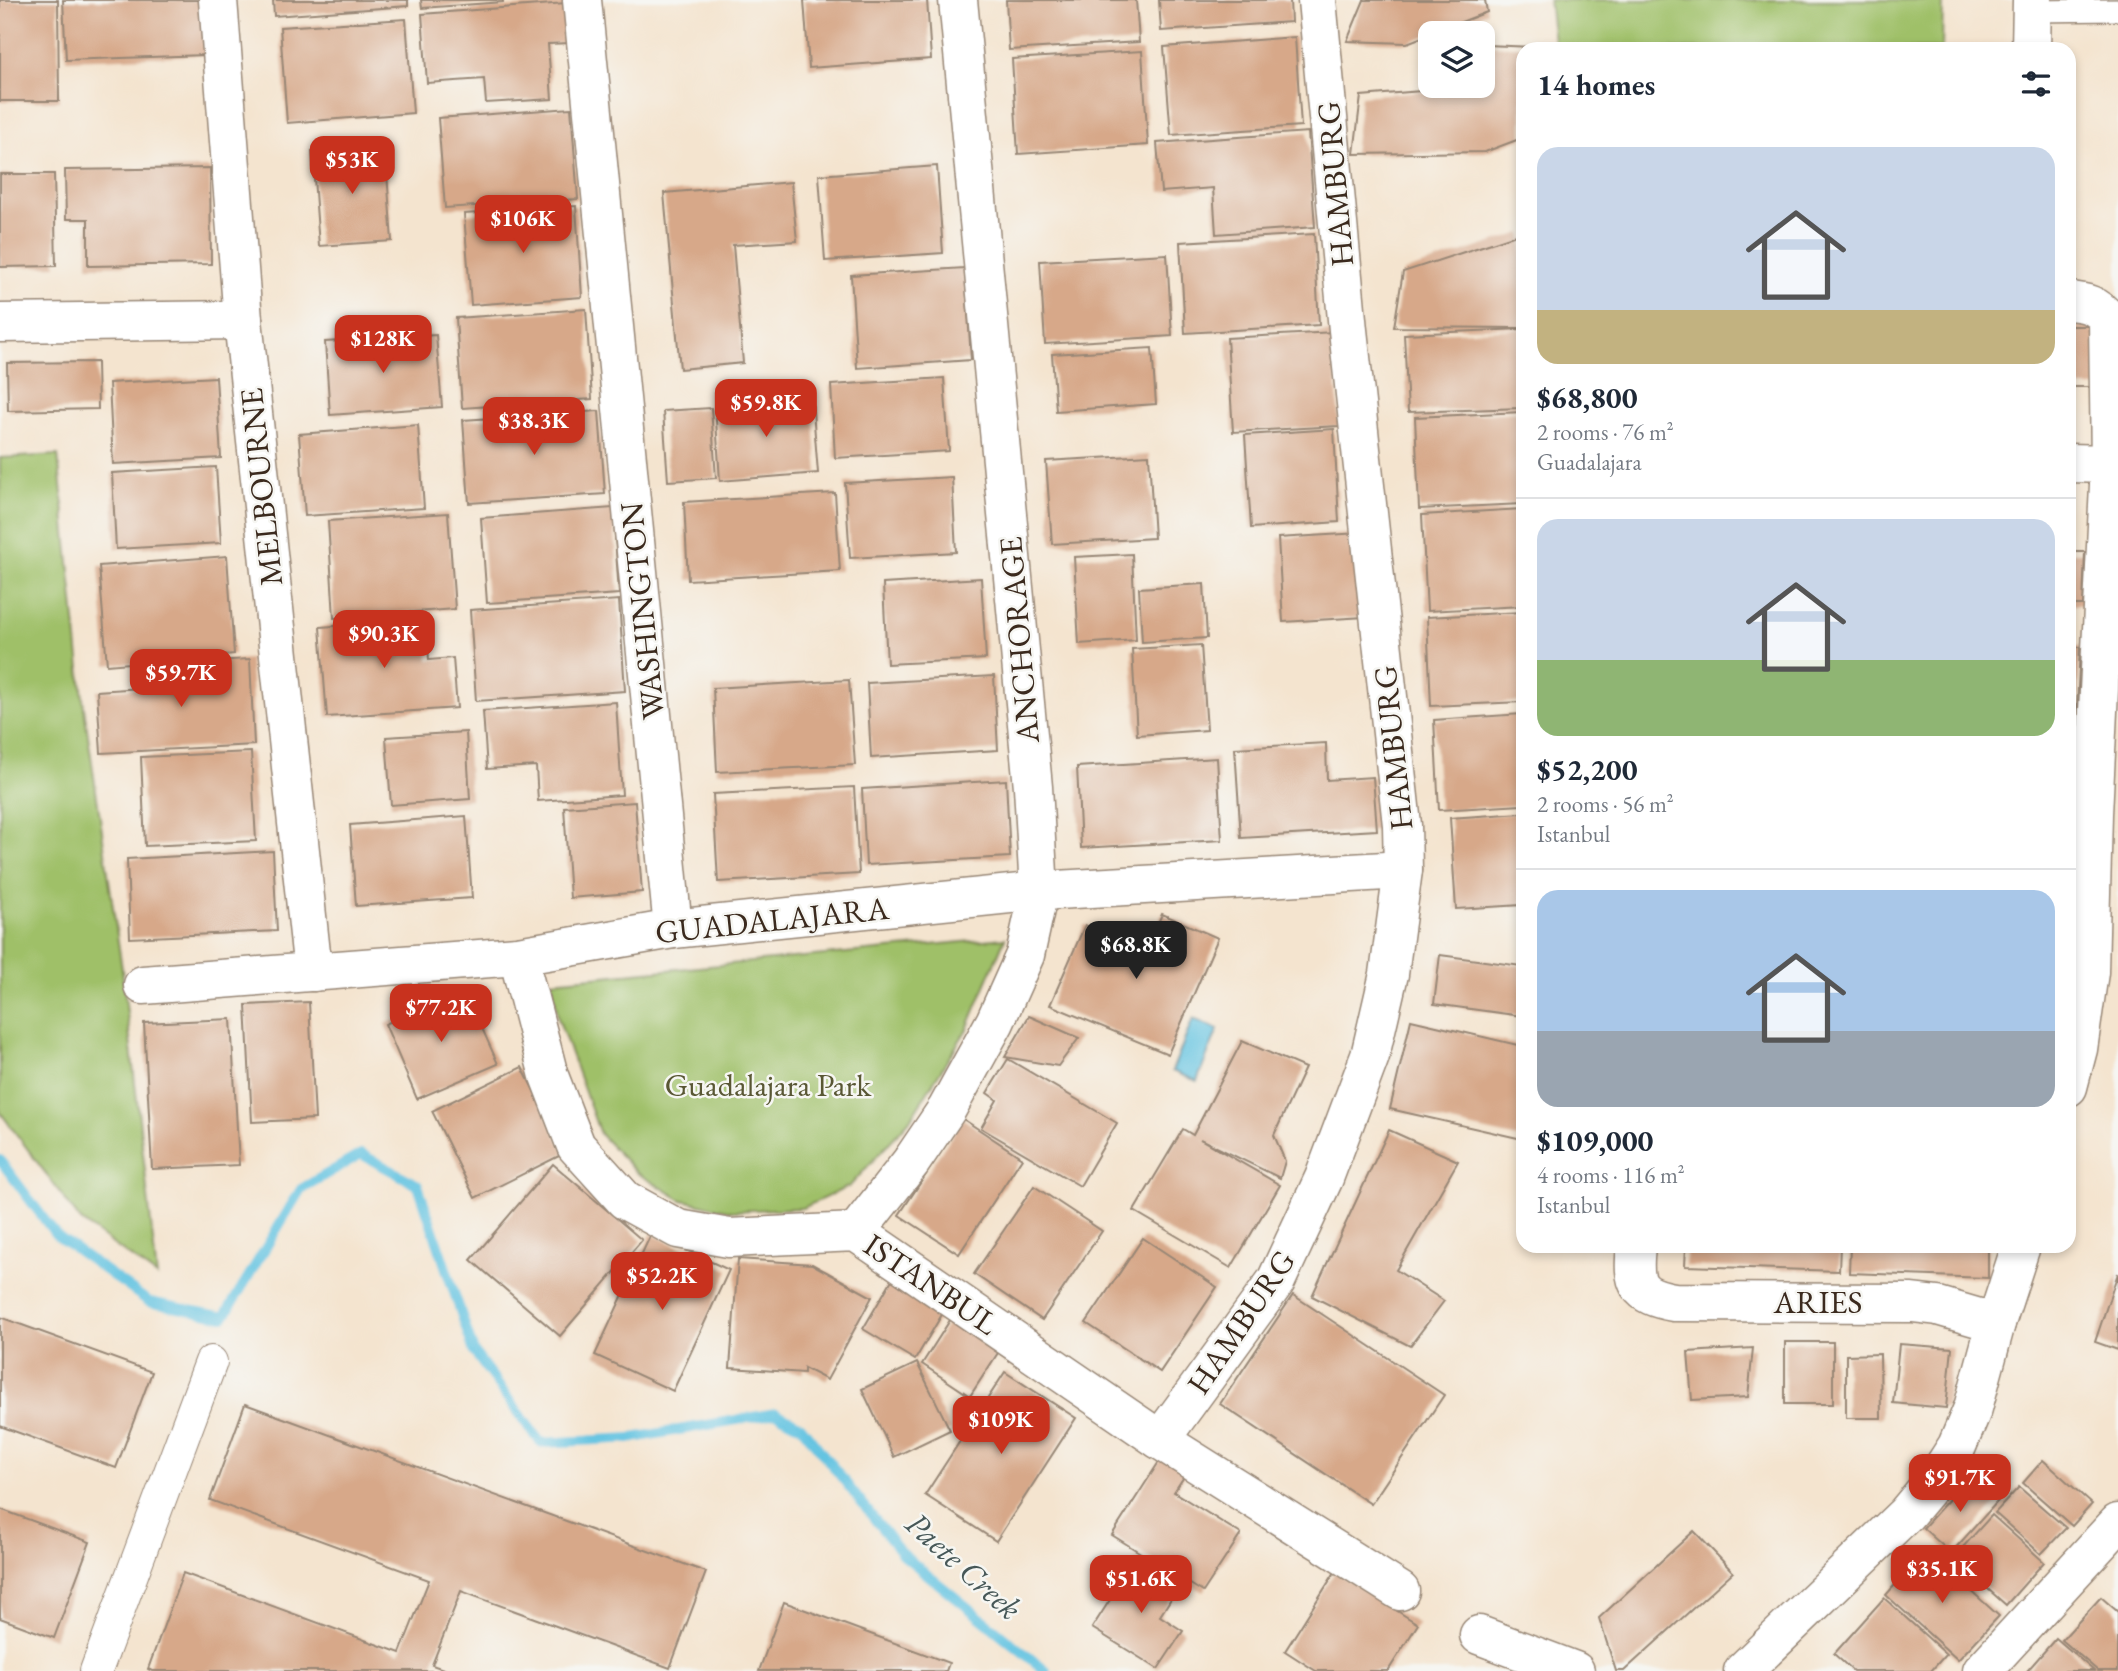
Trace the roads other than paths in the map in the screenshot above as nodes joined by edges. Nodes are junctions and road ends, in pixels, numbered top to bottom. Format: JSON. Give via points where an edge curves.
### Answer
{"nodes":[{"id":1,"x":218,"y":0,"type":"edge"},
{"id":2,"x":582,"y":0,"type":"edge"},
{"id":3,"x":958,"y":0,"type":"edge"},
{"id":4,"x":1317,"y":0,"type":"edge"},
{"id":5,"x":2032,"y":6,"type":"edge"},
{"id":6,"x":2118,"y":10,"type":"edge"},
{"id":7,"x":2031,"y":42,"type":"edge"},
{"id":8,"x":2085,"y":305,"type":"edge"},
{"id":9,"x":243,"y":320,"type":"junction"},
{"id":10,"x":0,"y":323,"type":"edge"},
{"id":11,"x":2076,"y":463,"type":"edge"},
{"id":12,"x":2110,"y":464,"type":"junction"},
{"id":13,"x":2085,"y":641,"type":"edge"},
{"id":14,"x":2081,"y":813,"type":"edge"},
{"id":15,"x":1403,"y":870,"type":"junction"},
{"id":16,"x":1039,"y":891,"type":"junction"},
{"id":17,"x":673,"y":929,"type":"junction"},
{"id":18,"x":518,"y":956,"type":"junction"},
{"id":19,"x":313,"y":972,"type":"junction"},
{"id":20,"x":2079,"y":972,"type":"edge"},
{"id":21,"x":143,"y":985,"type":"dead end"},
{"id":22,"x":2076,"y":1057,"type":"edge"},
{"id":23,"x":856,"y":1232,"type":"junction"},
{"id":24,"x":1636,"y":1253,"type":"edge"},
{"id":25,"x":2019,"y":1253,"type":"edge"},
{"id":26,"x":1996,"y":1323,"type":"junction"},
{"id":27,"x":211,"y":1363,"type":"dead end"},
{"id":28,"x":1160,"y":1440,"type":"junction"},
{"id":29,"x":2118,"y":1523,"type":"edge"},
{"id":30,"x":1400,"y":1591,"type":"dead end"},
{"id":31,"x":1479,"y":1634,"type":"dead end"},
{"id":32,"x":96,"y":1671,"type":"edge"},
{"id":33,"x":1575,"y":1671,"type":"edge"},
{"id":34,"x":1742,"y":1671,"type":"edge"},
{"id":35,"x":1982,"y":1671,"type":"edge"}],
"edges":[{"from":1,"to":9,"type":"street","name":"MELBOURNE"},
{"from":2,"to":17,"type":"street","name":"WASHINGTON"},
{"from":3,"to":16,"type":"street","name":"ANCHORAGE","via":[[1033,786]]},
{"from":4,"to":15,"type":"street","name":"HAMBURG"},
{"from":5,"to":6,"type":"lane"},
{"from":5,"to":7,"type":"street"},
{"from":8,"to":12,"type":"street","via":[[2108,319]]},
{"from":9,"to":10,"type":"street"},
{"from":9,"to":19,"type":"street","name":"MELBOURNE"},
{"from":11,"to":12,"type":"street"},
{"from":12,"to":13,"type":"street"},
{"from":13,"to":14,"type":"street"},
{"from":14,"to":20,"type":"street"},
{"from":15,"to":16,"type":"street","name":"GUADALAJARA"},
{"from":15,"to":28,"type":"street","name":"HAMBURG","via":[[1390,974],[1370,1056],[1324,1178],[1276,1280]]},
{"from":16,"to":17,"type":"street","name":"GUADALAJARA"},
{"from":16,"to":23,"type":"street","name":"ANCHORAGE","via":[[1025,955],[995,1022],[947,1109]]},
{"from":17,"to":18,"type":"street","name":"GUADALAJARA"},
{"from":18,"to":19,"type":"street","name":"GUADALAJARA"},
{"from":18,"to":23,"type":"street","name":"ISTANBUL","via":[[549,1076],[576,1146],[625,1200],[678,1229],[729,1238]]},
{"from":19,"to":21,"type":"street","name":"GUADALAJARA"},
{"from":20,"to":22,"type":"street"},
{"from":23,"to":28,"type":"street","name":"ISTANBUL"},
{"from":24,"to":26,"type":"street","name":"ARIES","via":[[1635,1275],[1641,1290],[1653,1298],[1674,1302],[1912,1303]]},
{"from":25,"to":26,"type":"street"},
{"from":26,"to":34,"type":"street","via":[[1973,1408],[1937,1477],[1906,1514]]},
{"from":27,"to":32,"type":"street"},
{"from":28,"to":30,"type":"street","name":"ISTANBUL"},
{"from":29,"to":35,"type":"street"},
{"from":31,"to":33,"type":"street"}]}
